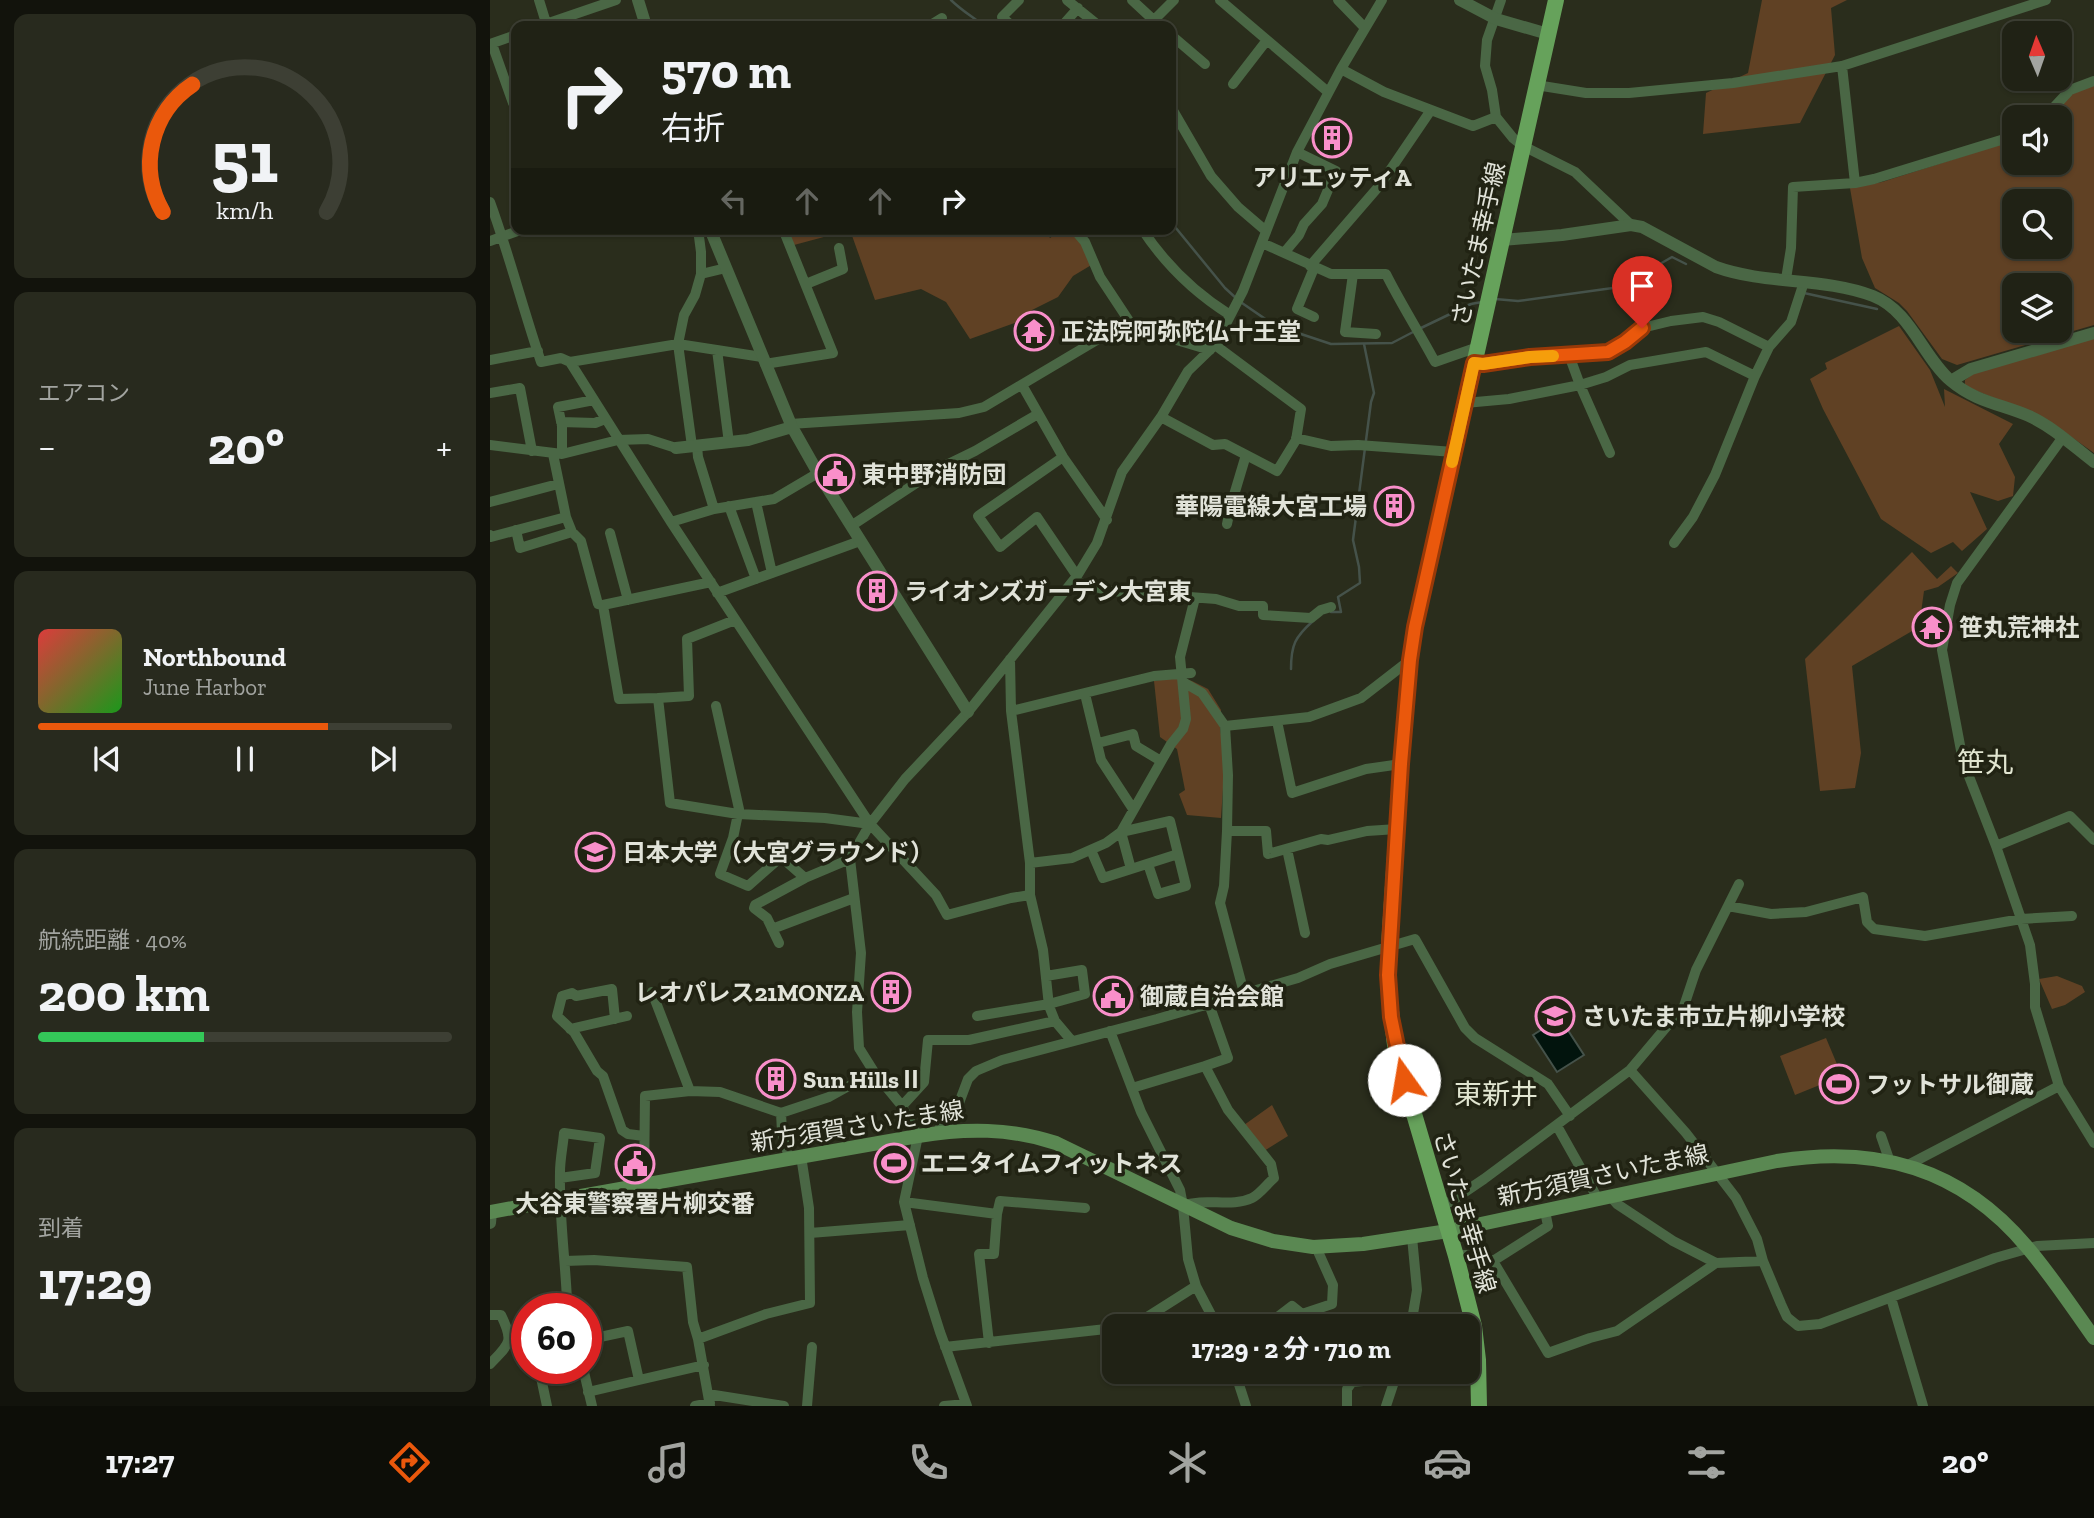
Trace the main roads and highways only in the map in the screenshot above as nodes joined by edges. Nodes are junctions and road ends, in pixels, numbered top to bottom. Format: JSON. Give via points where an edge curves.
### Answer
{"nodes":[{"id":1,"x":1556,"y":0,"type":"edge"},
{"id":2,"x":490,"y":1211,"type":"edge"},
{"id":3,"x":1448,"y":1231,"type":"junction"},
{"id":4,"x":2094,"y":1338,"type":"edge"},
{"id":5,"x":1479,"y":1406,"type":"edge"}],
"edges":[{"from":1,"to":3,"type":"main road","name":"さいたま幸手線","via":[[1410,660],[1389,994],[1395,1045]]},
{"from":2,"to":3,"type":"main road","name":"新方須賀さいたま線","via":[[936,1133],[979,1130],[1014,1132],[1056,1143],[1184,1206],[1282,1243],[1316,1247],[1363,1244]]},
{"from":3,"to":4,"type":"main road","name":"新方須賀さいたま線","via":[[1777,1161],[1858,1156],[1906,1166],[1975,1198],[2029,1249]]},
{"from":3,"to":5,"type":"main road","name":"さいたま幸手線","via":[[1477,1346]]}]}
